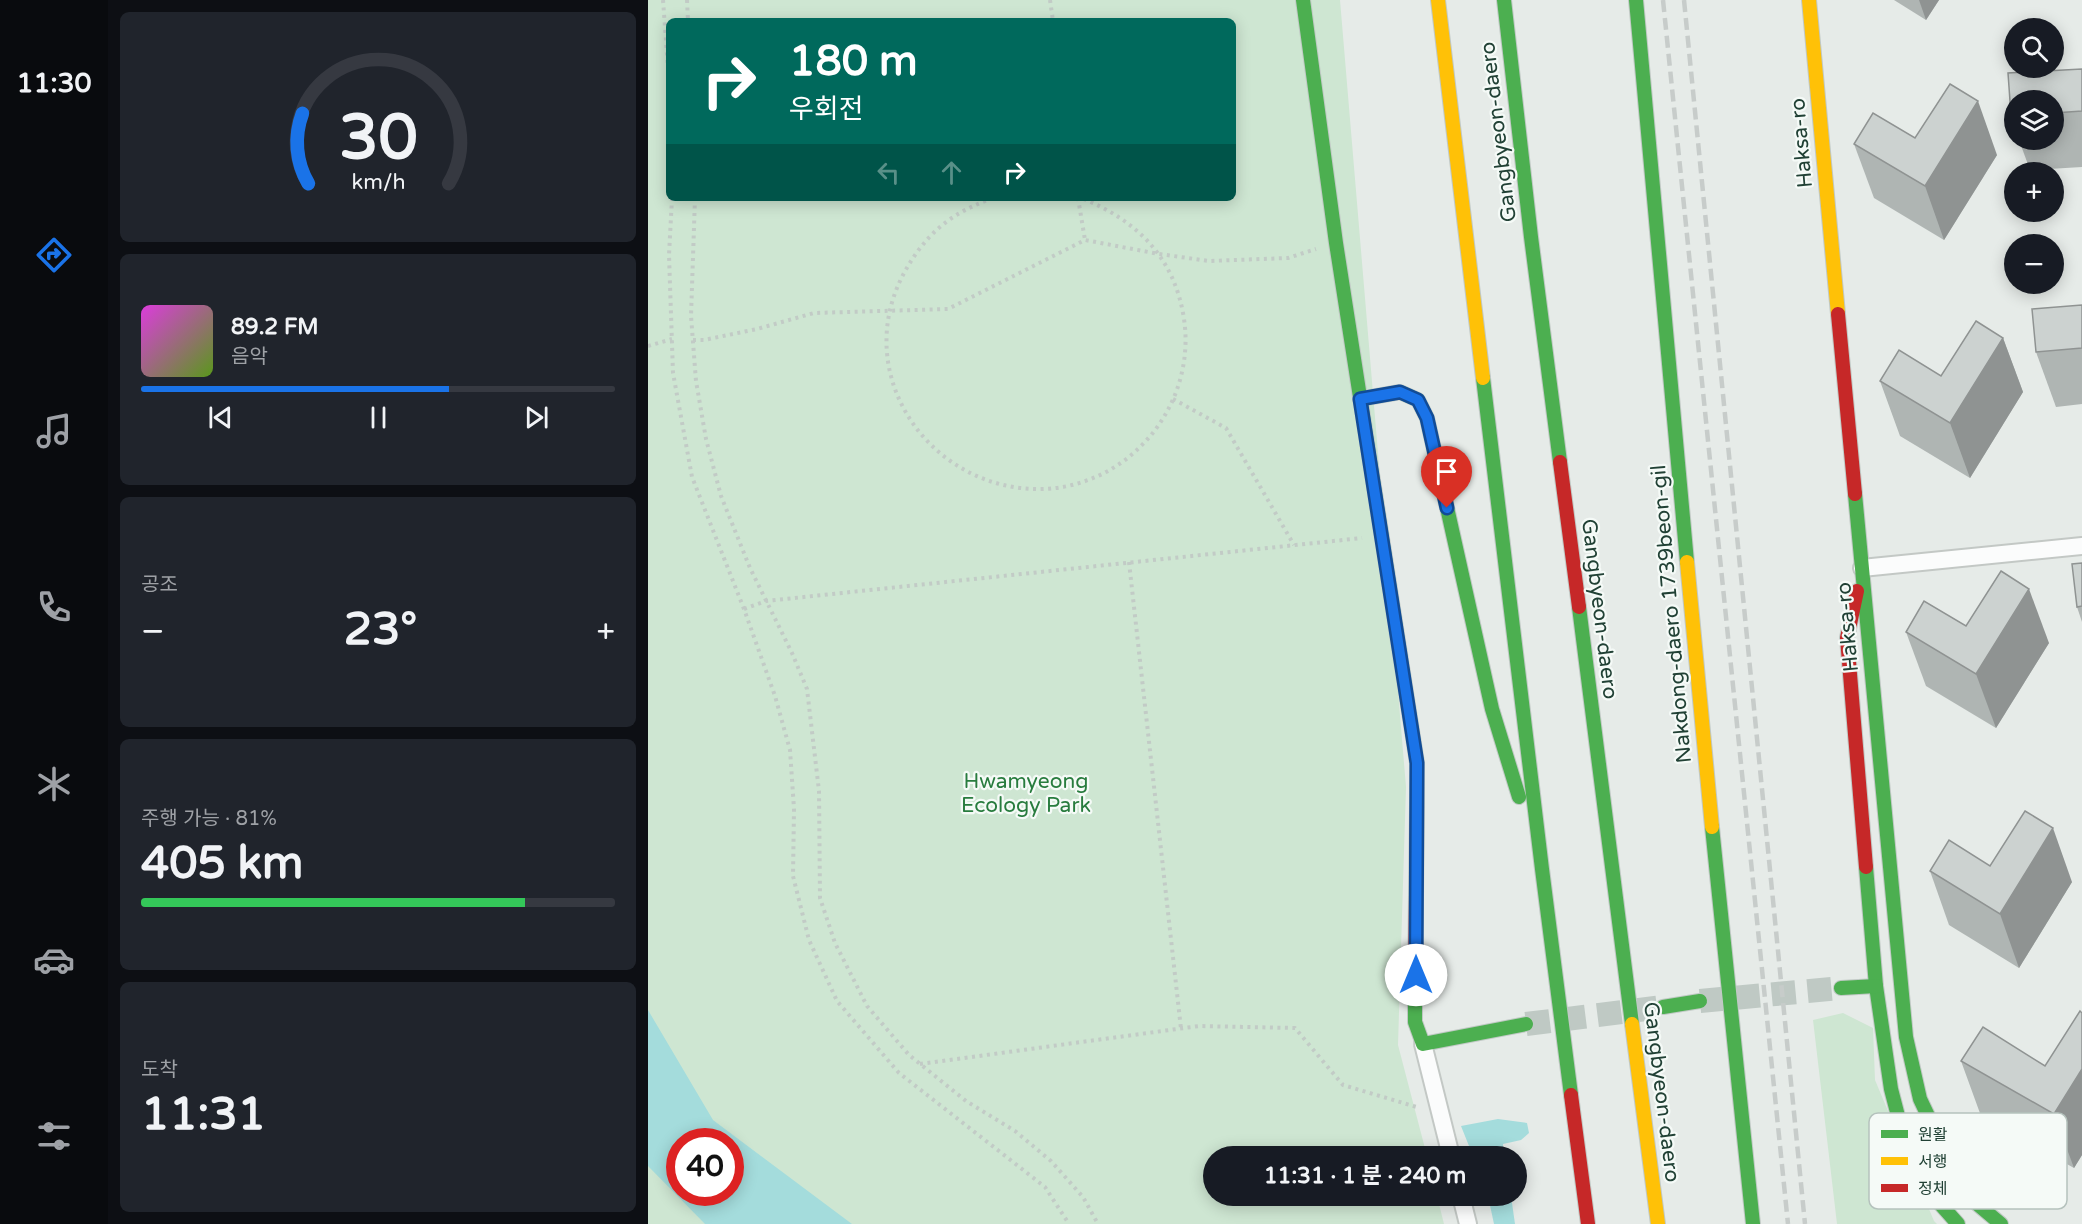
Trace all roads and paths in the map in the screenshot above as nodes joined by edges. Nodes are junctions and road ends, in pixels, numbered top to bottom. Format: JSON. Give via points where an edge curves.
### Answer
{"nodes":[{"id":1,"x":663,"y":0,"type":"edge"},
{"id":2,"x":687,"y":0,"type":"edge"},
{"id":3,"x":1050,"y":0,"type":"edge"},
{"id":4,"x":1303,"y":0,"type":"edge"},
{"id":5,"x":1438,"y":0,"type":"edge"},
{"id":6,"x":1504,"y":0,"type":"edge"},
{"id":7,"x":1636,"y":0,"type":"edge"},
{"id":8,"x":1809,"y":0,"type":"edge"},
{"id":9,"x":688,"y":18,"type":"edge"},
{"id":10,"x":1053,"y":18,"type":"edge"},
{"id":11,"x":666,"y":41,"type":"edge"},
{"id":12,"x":672,"y":201,"type":"edge"},
{"id":13,"x":695,"y":201,"type":"edge"},
{"id":14,"x":986,"y":201,"type":"edge"},
{"id":15,"x":1080,"y":201,"type":"edge"},
{"id":16,"x":1088,"y":201,"type":"edge"},
{"id":17,"x":1085,"y":240,"type":"junction"},
{"id":18,"x":1336,"y":243,"type":"junction"},
{"id":19,"x":1159,"y":254,"type":"junction"},
{"id":20,"x":890,"y":311,"type":"junction"},
{"id":21,"x":672,"y":339,"type":"junction"},
{"id":22,"x":693,"y":340,"type":"junction"},
{"id":23,"x":648,"y":346,"type":"edge"},
{"id":24,"x":1173,"y":399,"type":"junction"},
{"id":25,"x":1360,"y":399,"type":"junction"},
{"id":26,"x":1381,"y":536,"type":"junction"},
{"id":27,"x":1294,"y":544,"type":"junction"},
{"id":28,"x":2082,"y":546,"type":"edge"},
{"id":29,"x":1130,"y":562,"type":"junction"},
{"id":30,"x":1862,"y":568,"type":"junction"},
{"id":31,"x":766,"y":601,"type":"junction"},
{"id":32,"x":744,"y":609,"type":"junction"},
{"id":33,"x":1542,"y":869,"type":"junction"},
{"id":34,"x":1876,"y":986,"type":"junction"},
{"id":35,"x":1840,"y":988,"type":"tunnel mouth"},
{"id":36,"x":1700,"y":1001,"type":"tunnel mouth"},
{"id":37,"x":1663,"y":1006,"type":"tunnel mouth"},
{"id":38,"x":1526,"y":1024,"type":"tunnel mouth"},
{"id":39,"x":1181,"y":1029,"type":"junction"},
{"id":40,"x":1423,"y":1044,"type":"junction"},
{"id":41,"x":919,"y":1064,"type":"junction"},
{"id":42,"x":1440,"y":1113,"type":"junction"},
{"id":43,"x":1897,"y":1113,"type":"edge"},
{"id":44,"x":1927,"y":1113,"type":"edge"},
{"id":45,"x":1448,"y":1146,"type":"edge"},
{"id":46,"x":1464,"y":1206,"type":"edge"},
{"id":47,"x":1945,"y":1209,"type":"edge"},
{"id":48,"x":1983,"y":1209,"type":"edge"},
{"id":49,"x":1070,"y":1224,"type":"edge"},
{"id":50,"x":1098,"y":1224,"type":"edge"},
{"id":51,"x":1468,"y":1224,"type":"edge"},
{"id":52,"x":1588,"y":1224,"type":"edge"},
{"id":53,"x":1658,"y":1224,"type":"edge"},
{"id":54,"x":1753,"y":1224,"type":"edge"},
{"id":55,"x":1958,"y":1224,"type":"edge"},
{"id":56,"x":2001,"y":1224,"type":"edge"}],
"edges":[{"from":1,"to":11,"type":"path"},
{"from":2,"to":9,"type":"path"},
{"from":3,"to":10,"type":"path"},
{"from":4,"to":18,"type":"main road"},
{"from":5,"to":33,"type":"main road","name":"Gangbyeon-daero"},
{"from":6,"to":53,"type":"main road","name":"Gangbyeon-daero"},
{"from":7,"to":54,"type":"main road","name":"Nakdong-daero 1739beon-gil","via":[[1702,724]]},
{"from":8,"to":30,"type":"main road","name":"Haksa-ro"},
{"from":12,"to":21,"type":"path"},
{"from":13,"to":22,"type":"path"},
{"from":14,"to":20,"type":"path","via":[[947,221],[927,239],[910,261]]},
{"from":15,"to":17,"type":"path"},
{"from":16,"to":19,"type":"path","via":[[1123,219]]},
{"from":17,"to":19,"type":"path"},
{"from":17,"to":20,"type":"path","via":[[948,309]]},
{"from":18,"to":19,"type":"path","via":[[1288,258],[1209,261]]},
{"from":18,"to":25,"type":"main road"},
{"from":19,"to":24,"type":"path","via":[[1182,305],[1186,333],[1185,361]]},
{"from":20,"to":22,"type":"path","via":[[814,313],[757,330]]},
{"from":20,"to":24,"type":"path","via":[[889,367],[909,419],[926,442],[947,460],[971,475],[998,484],[1025,489],[1054,488],[1107,472],[1151,436]]},
{"from":21,"to":23,"type":"path"},
{"from":21,"to":32,"type":"path","via":[[673,373],[693,477]]},
{"from":22,"to":31,"type":"path","via":[[706,439],[721,496]]},
{"from":24,"to":27,"type":"path","via":[[1226,428]]},
{"from":25,"to":26,"type":"main road"},
{"from":25,"to":33,"type":"main road","via":[[1400,392],[1418,400],[1427,418],[1492,709]]},
{"from":26,"to":27,"type":"path"},
{"from":26,"to":40,"type":"main road","via":[[1417,763],[1415,1022]]},
{"from":27,"to":29,"type":"path"},
{"from":28,"to":30,"type":"street"},
{"from":29,"to":31,"type":"path"},
{"from":29,"to":39,"type":"path"},
{"from":30,"to":34,"type":"main road","via":[[1847,638]]},
{"from":30,"to":44,"type":"main road","name":"Haksa-ro","via":[[1906,1037]]},
{"from":31,"to":32,"type":"path"},
{"from":31,"to":41,"type":"path","via":[[807,689],[819,791],[820,898],[835,943],[867,1006]]},
{"from":32,"to":49,"type":"path","via":[[790,750],[793,876],[809,940],[837,1001],[899,1073],[1045,1187]]},
{"from":33,"to":52,"type":"main road","name":"Gangbyeon-daero"},
{"from":34,"to":35,"type":"main road"},
{"from":34,"to":43,"type":"main road"},
{"from":36,"to":37,"type":"main road"},
{"from":38,"to":40,"type":"main road"},
{"from":39,"to":41,"type":"path"},
{"from":39,"to":42,"type":"path","via":[[1295,1028],[1343,1085]]},
{"from":40,"to":42,"type":"street"},
{"from":41,"to":50,"type":"path","via":[[1051,1161],[1083,1197]]},
{"from":42,"to":45,"type":"street"},
{"from":46,"to":51,"type":"street"},
{"from":47,"to":55,"type":"main road"},
{"from":48,"to":56,"type":"main road","name":"Haksa-ro"}]}
